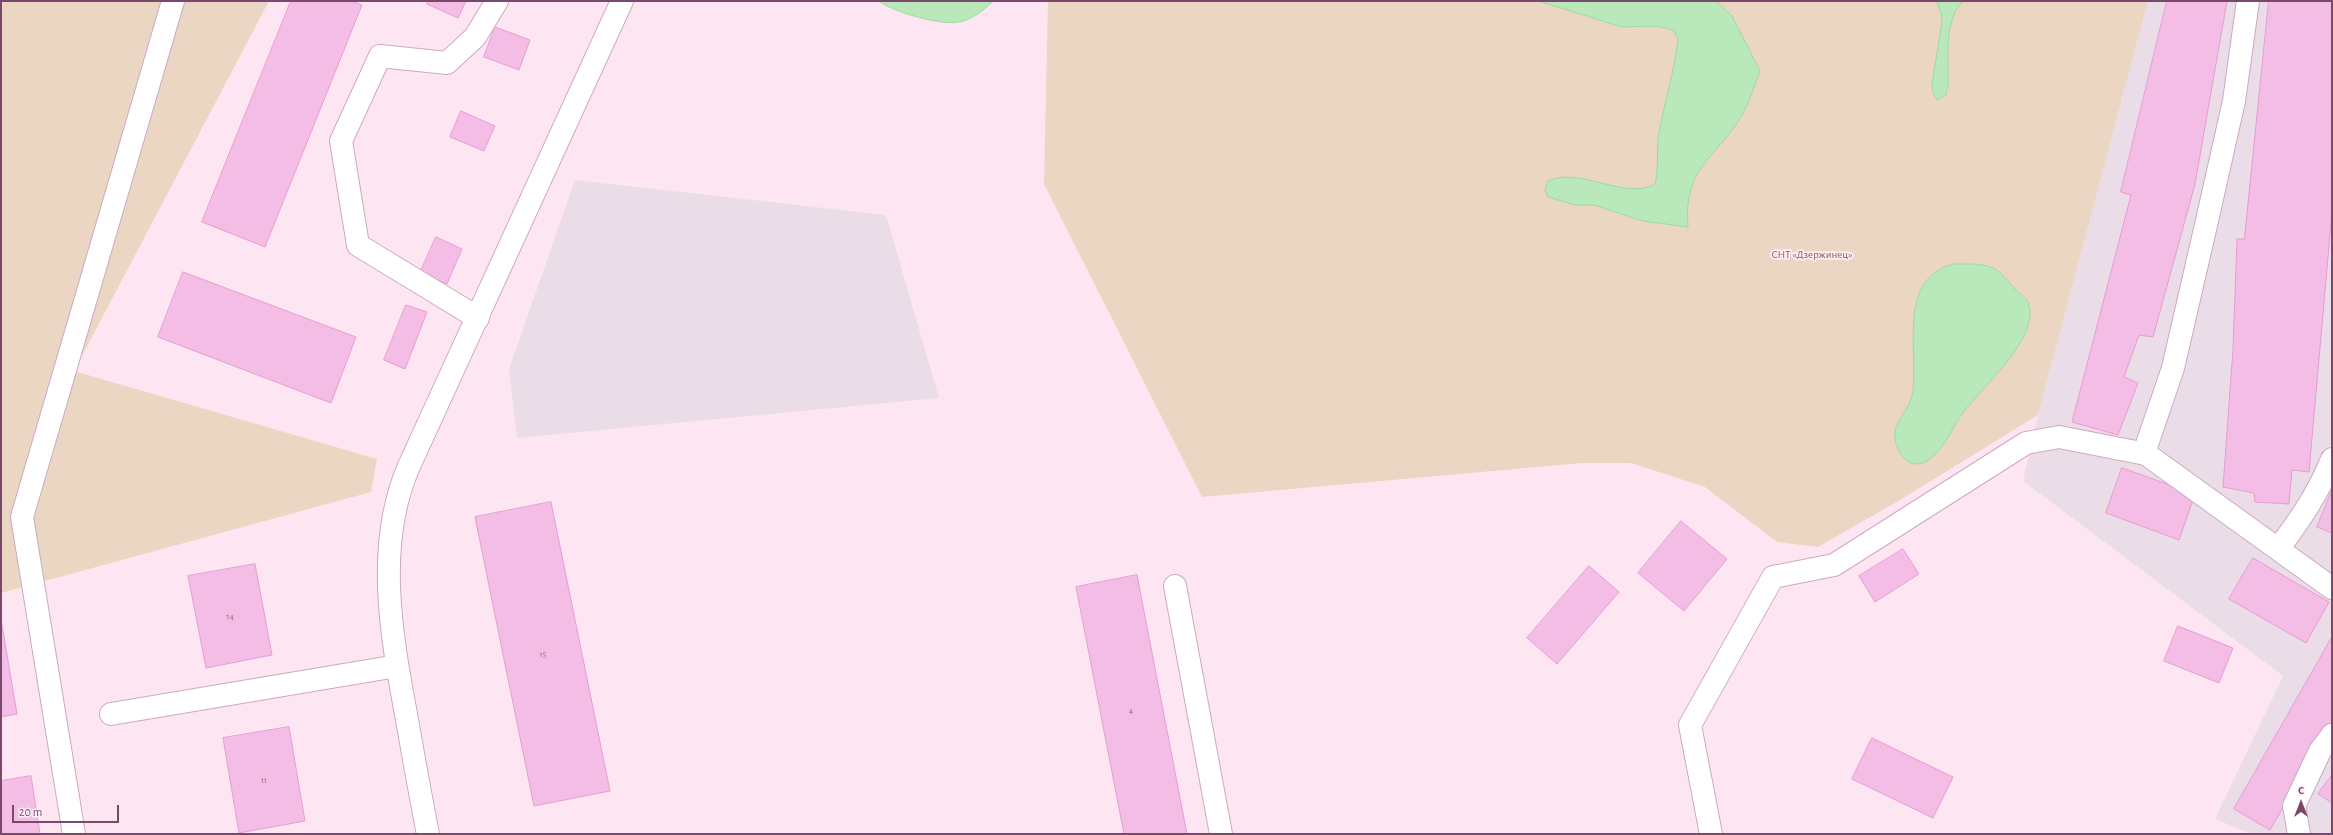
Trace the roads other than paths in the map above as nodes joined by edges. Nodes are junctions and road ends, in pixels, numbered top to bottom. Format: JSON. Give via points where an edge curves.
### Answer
{"nodes":[{"id":1,"x":173,"y":1,"type":"edge"},
{"id":2,"x":497,"y":1,"type":"edge"},
{"id":3,"x":622,"y":1,"type":"edge"},
{"id":4,"x":2248,"y":1,"type":"edge"},
{"id":5,"x":478,"y":318,"type":"junction"},
{"id":6,"x":2144,"y":453,"type":"junction"},
{"id":7,"x":2332,"y":459,"type":"edge"},
{"id":8,"x":2278,"y":549,"type":"junction"},
{"id":9,"x":2329,"y":582,"type":"edge"},
{"id":10,"x":1175,"y":586,"type":"dead end"},
{"id":11,"x":397,"y":666,"type":"junction"},
{"id":12,"x":111,"y":714,"type":"dead end"},
{"id":13,"x":2332,"y":735,"type":"edge"},
{"id":14,"x":74,"y":834,"type":"edge"},
{"id":15,"x":428,"y":834,"type":"edge"},
{"id":16,"x":1221,"y":834,"type":"edge"},
{"id":17,"x":1710,"y":834,"type":"edge"},
{"id":18,"x":2299,"y":834,"type":"edge"}],
"edges":[{"from":1,"to":14,"type":"street","via":[[22,517]]},
{"from":2,"to":5,"type":"street","via":[[475,37],[447,63],[380,56],[341,141],[358,245]]},
{"from":3,"to":5,"type":"street"},
{"from":4,"to":6,"type":"street","via":[[2234,101],[2201,247],[2173,368]]},
{"from":5,"to":11,"type":"street","via":[[401,485],[393,519],[389,586]]},
{"from":6,"to":8,"type":"street"},
{"from":6,"to":17,"type":"street","via":[[2059,437],[2026,443],[1834,565],[1773,577],[1690,725]]},
{"from":7,"to":8,"type":"street","via":[[2322,484],[2303,516]]},
{"from":8,"to":9,"type":"street"},
{"from":10,"to":16,"type":"street"},
{"from":11,"to":12,"type":"street"},
{"from":11,"to":15,"type":"street"},
{"from":13,"to":18,"type":"street","via":[[2320,751],[2294,806]]}]}
